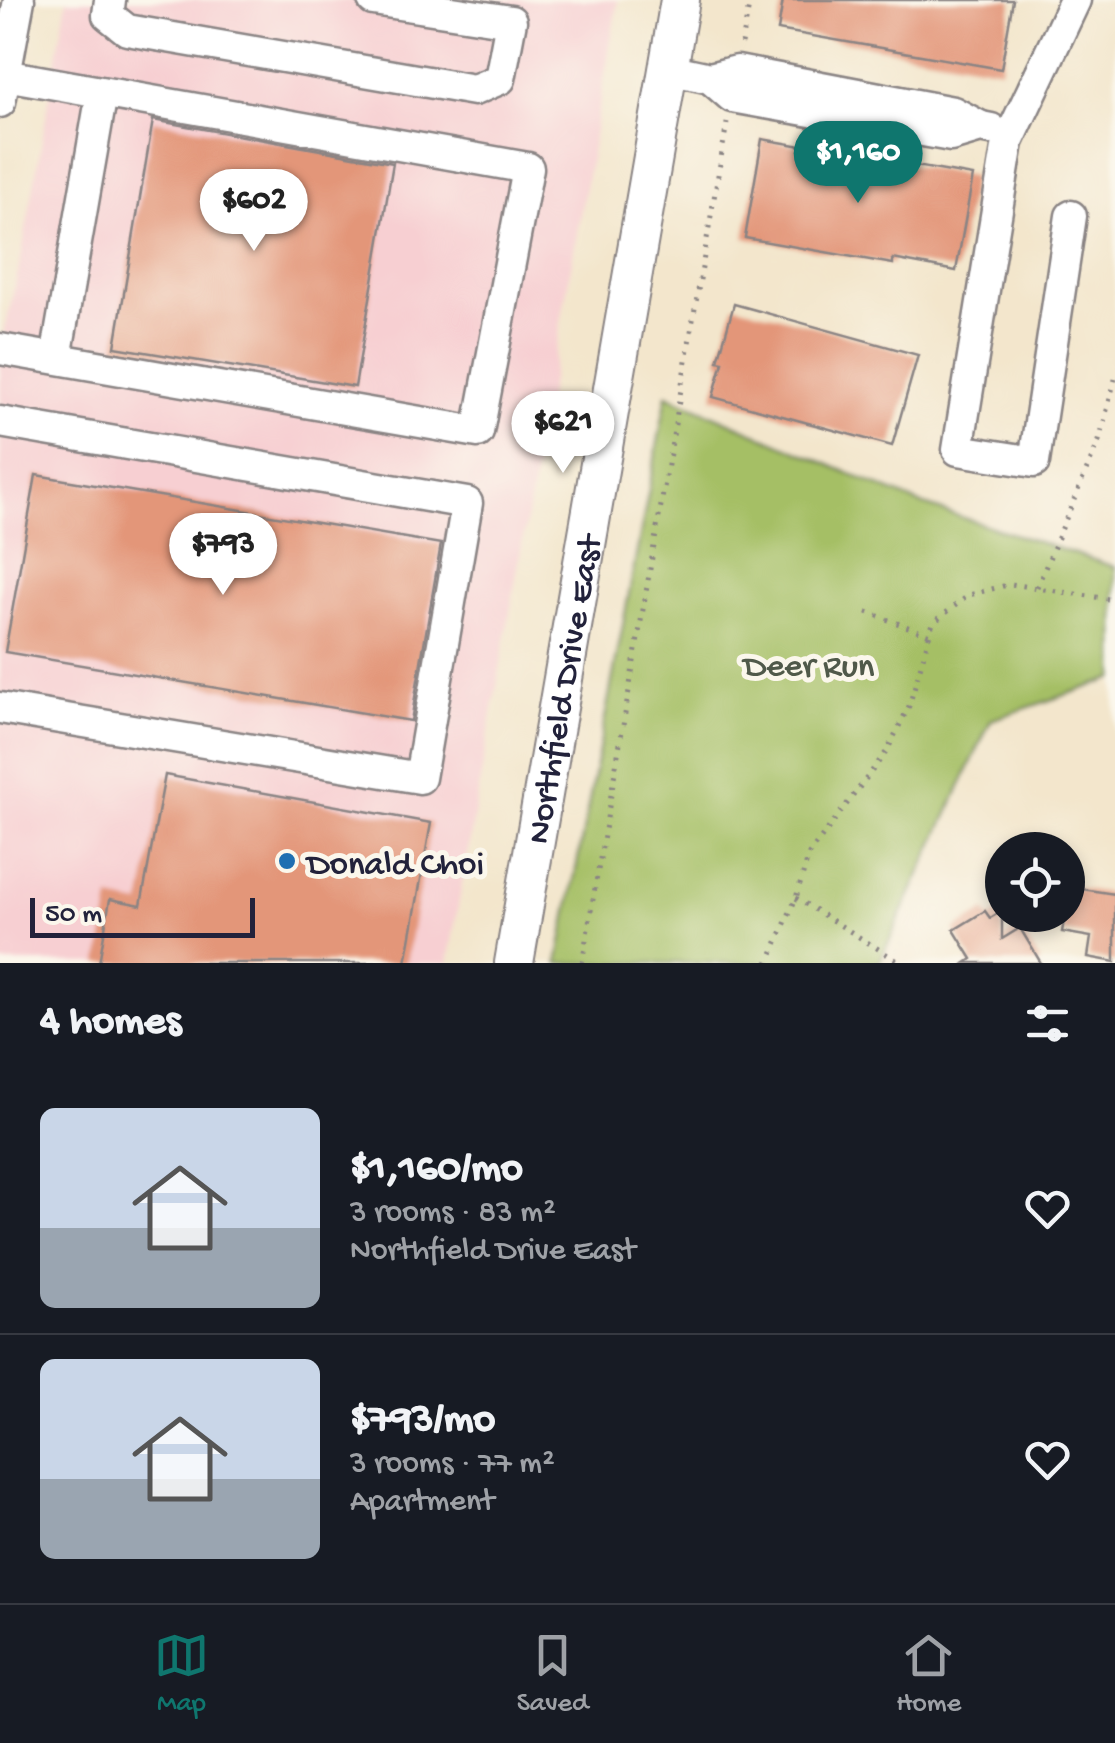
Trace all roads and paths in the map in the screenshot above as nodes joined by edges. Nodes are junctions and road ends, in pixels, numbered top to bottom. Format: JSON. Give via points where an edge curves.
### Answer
{"nodes":[{"id":1,"x":19,"y":0,"type":"edge"},
{"id":2,"x":110,"y":0,"type":"edge"},
{"id":3,"x":373,"y":0,"type":"edge"},
{"id":4,"x":680,"y":0,"type":"edge"},
{"id":5,"x":750,"y":0,"type":"edge"},
{"id":6,"x":1075,"y":0,"type":"edge"},
{"id":7,"x":668,"y":70,"type":"junction"},
{"id":8,"x":726,"y":82,"type":"junction"},
{"id":9,"x":2,"y":89,"type":"edge"},
{"id":10,"x":102,"y":93,"type":"junction"},
{"id":11,"x":1014,"y":131,"type":"junction"},
{"id":12,"x":1070,"y":216,"type":"dead end"},
{"id":13,"x":0,"y":349,"type":"edge"},
{"id":14,"x":56,"y":358,"type":"junction"},
{"id":15,"x":1115,"y":380,"type":"edge"},
{"id":16,"x":0,"y":422,"type":"edge"},
{"id":17,"x":1036,"y":588,"type":"junction"},
{"id":18,"x":1115,"y":600,"type":"edge"},
{"id":19,"x":867,"y":612,"type":"dead end"},
{"id":20,"x":930,"y":635,"type":"junction"},
{"id":21,"x":0,"y":708,"type":"edge"},
{"id":22,"x":796,"y":898,"type":"junction"},
{"id":23,"x":514,"y":963,"type":"edge"},
{"id":24,"x":582,"y":963,"type":"edge"},
{"id":25,"x":768,"y":963,"type":"edge"},
{"id":26,"x":901,"y":963,"type":"edge"}],
"edges":[{"from":1,"to":9,"type":"street"},
{"from":2,"to":3,"type":"street","via":[[108,15],[127,30],[474,90],[500,79],[511,21]]},
{"from":4,"to":7,"type":"main road","name":"Northfield Drive East"},
{"from":5,"to":8,"type":"path"},
{"from":6,"to":11,"type":"street"},
{"from":7,"to":8,"type":"street"},
{"from":7,"to":23,"type":"main road","name":"Northfield Drive East"},
{"from":8,"to":11,"type":"street","via":[[953,112],[981,128]]},
{"from":8,"to":24,"type":"path"},
{"from":9,"to":10,"type":"street"},
{"from":10,"to":14,"type":"street"},
{"from":10,"to":14,"type":"street","via":[[528,168],[478,432]]},
{"from":11,"to":12,"type":"street","via":[[958,450],[1034,462]]},
{"from":13,"to":14,"type":"street"},
{"from":15,"to":17,"type":"path","via":[[1099,441]]},
{"from":16,"to":21,"type":"street","via":[[467,504],[420,778]]},
{"from":17,"to":18,"type":"path"},
{"from":17,"to":20,"type":"path","via":[[1011,584],[968,595],[934,623]]},
{"from":19,"to":20,"type":"path"},
{"from":20,"to":22,"type":"path","via":[[909,706],[886,752],[809,854]]},
{"from":22,"to":25,"type":"path"},
{"from":22,"to":26,"type":"path"}]}
